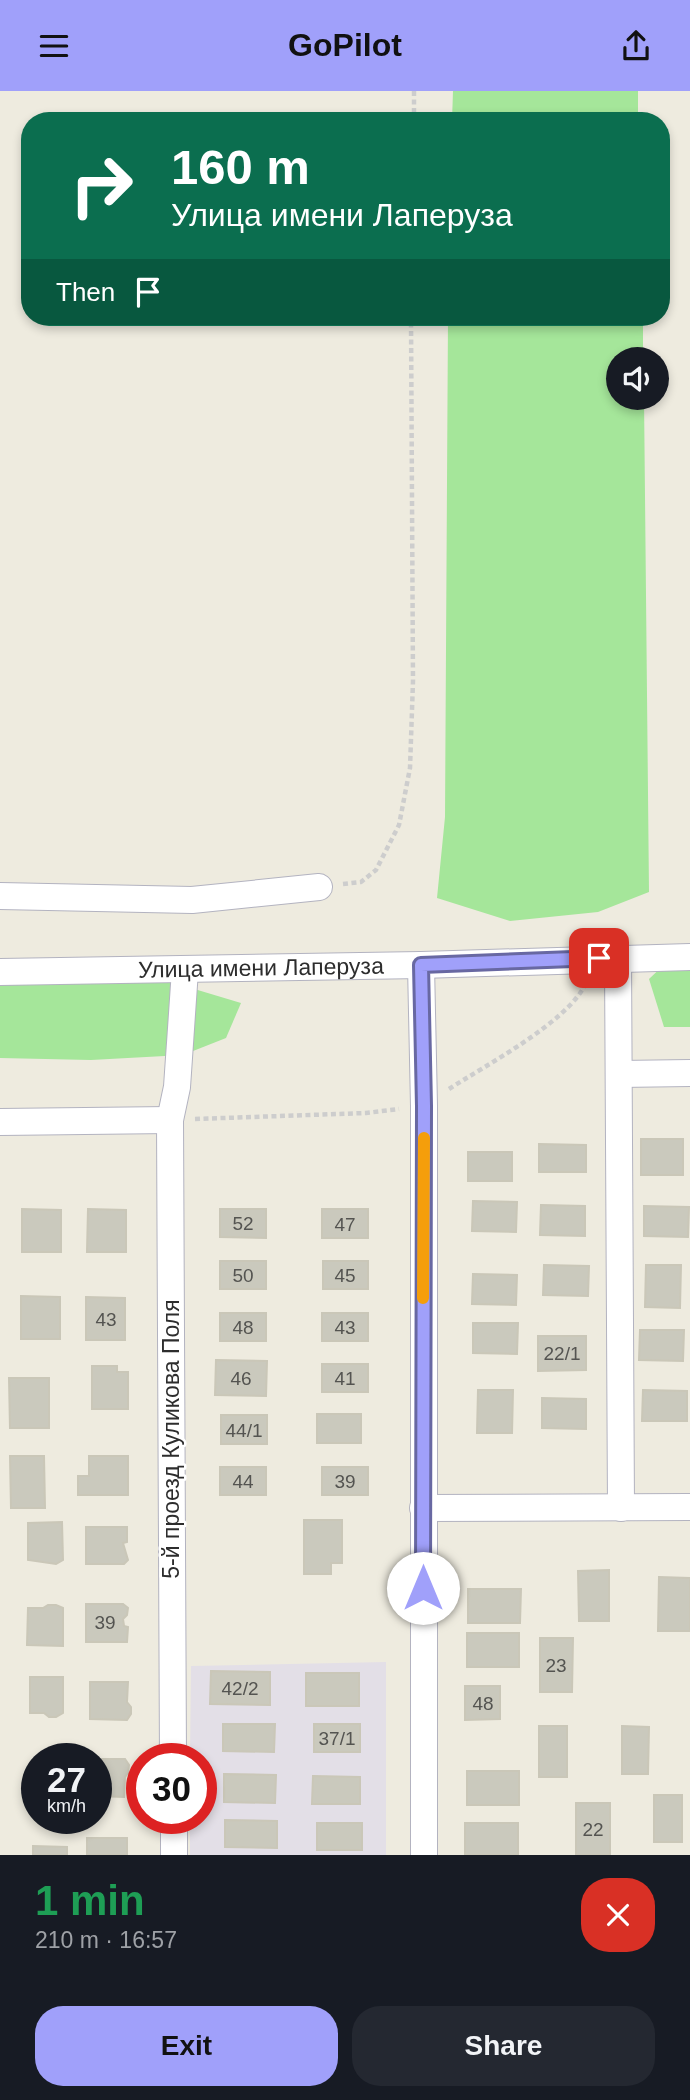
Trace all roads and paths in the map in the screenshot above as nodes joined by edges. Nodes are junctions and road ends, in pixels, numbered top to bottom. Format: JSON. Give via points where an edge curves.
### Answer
{"nodes":[{"id":1,"x":414,"y":91,"type":"edge"},
{"id":2,"x":414,"y":112,"type":"edge"},
{"id":3,"x":411,"y":326,"type":"edge"},
{"id":4,"x":319,"y":887,"type":"joint"},
{"id":5,"x":0,"y":897,"type":"edge"},
{"id":6,"x":690,"y":957,"type":"edge"},
{"id":7,"x":618,"y":958,"type":"junction"},
{"id":8,"x":421,"y":965,"type":"junction"},
{"id":9,"x":185,"y":970,"type":"junction"},
{"id":10,"x":0,"y":972,"type":"edge"},
{"id":11,"x":690,"y":1073,"type":"edge"},
{"id":12,"x":619,"y":1074,"type":"junction"},
{"id":13,"x":170,"y":1120,"type":"junction"},
{"id":14,"x":0,"y":1122,"type":"edge"},
{"id":15,"x":690,"y":1507,"type":"edge"},
{"id":16,"x":423,"y":1508,"type":"junction"},
{"id":17,"x":621,"y":1508,"type":"junction"},
{"id":18,"x":173,"y":1743,"type":"edge"},
{"id":19,"x":174,"y":1834,"type":"edge"},
{"id":20,"x":174,"y":1855,"type":"edge"},
{"id":21,"x":424,"y":1855,"type":"edge"}],
"edges":[{"from":1,"to":2,"type":"path"},
{"from":3,"to":4,"type":"path","via":[[410,768],[399,825],[376,870],[361,882]]},
{"from":4,"to":5,"type":"street","via":[[192,900]]},
{"from":6,"to":7,"type":"street","name":"Улица имени Лаперуза"},
{"from":7,"to":8,"type":"street","name":"Улица имени Лаперуза"},
{"from":7,"to":12,"type":"street"},
{"from":8,"to":9,"type":"street","name":"Улица имени Лаперуза"},
{"from":8,"to":16,"type":"street"},
{"from":9,"to":10,"type":"street","name":"Улица имени Лаперуза"},
{"from":9,"to":13,"type":"street","name":"5-й проезд Куликова Поля","via":[[177,1087]]},
{"from":11,"to":12,"type":"street"},
{"from":12,"to":17,"type":"street"},
{"from":13,"to":14,"type":"street"},
{"from":13,"to":18,"type":"street","name":"5-й проезд Куликова Поля"},
{"from":15,"to":17,"type":"street"},
{"from":16,"to":17,"type":"street"},
{"from":16,"to":21,"type":"street"},
{"from":19,"to":20,"type":"street"}]}
